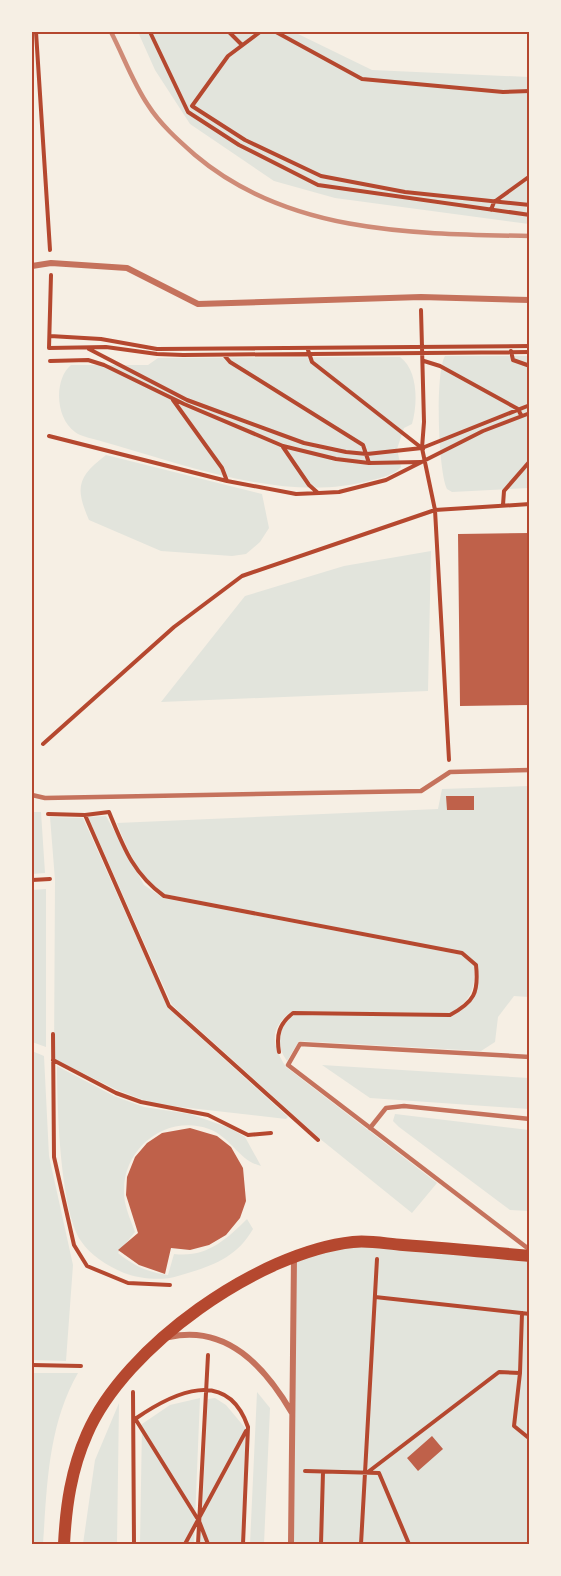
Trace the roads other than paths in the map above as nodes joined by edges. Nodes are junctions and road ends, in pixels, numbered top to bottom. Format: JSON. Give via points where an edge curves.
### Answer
{"nodes":[{"id":1,"x":32,"y":266,"type":"edge"},
{"id":2,"x":530,"y":300,"type":"edge"},
{"id":3,"x":530,"y":770,"type":"edge"},
{"id":4,"x":32,"y":795,"type":"edge"},
{"id":5,"x":530,"y":1057,"type":"edge"},
{"id":6,"x":530,"y":1119,"type":"edge"},
{"id":7,"x":370,"y":1128,"type":"junction"},
{"id":8,"x":530,"y":1250,"type":"edge"},
{"id":9,"x":294,"y":1256,"type":"junction"},
{"id":10,"x":530,"y":1256,"type":"edge"},
{"id":11,"x":162,"y":1338,"type":"junction"},
{"id":12,"x":292,"y":1413,"type":"junction"},
{"id":13,"x":64,"y":1545,"type":"edge"},
{"id":14,"x":291,"y":1545,"type":"edge"}],
"edges":[{"from":1,"to":2,"type":"street","via":[[51,263],[127,268],[198,304],[421,297]]},
{"from":3,"to":4,"type":"lane","via":[[450,772],[421,791],[45,798]]},
{"from":5,"to":7,"type":"lane","via":[[300,1044],[288,1065]]},
{"from":6,"to":7,"type":"lane","via":[[404,1106],[386,1108]]},
{"from":7,"to":8,"type":"lane"},
{"from":9,"to":10,"type":"main road","via":[[354,1242]]},
{"from":9,"to":11,"type":"main road","via":[[211,1300]]},
{"from":9,"to":12,"type":"street"},
{"from":11,"to":12,"type":"street","via":[[204,1334],[225,1340],[261,1370]]},
{"from":11,"to":13,"type":"main road","via":[[136,1363],[87,1432],[69,1491]]},
{"from":12,"to":14,"type":"street"}]}
